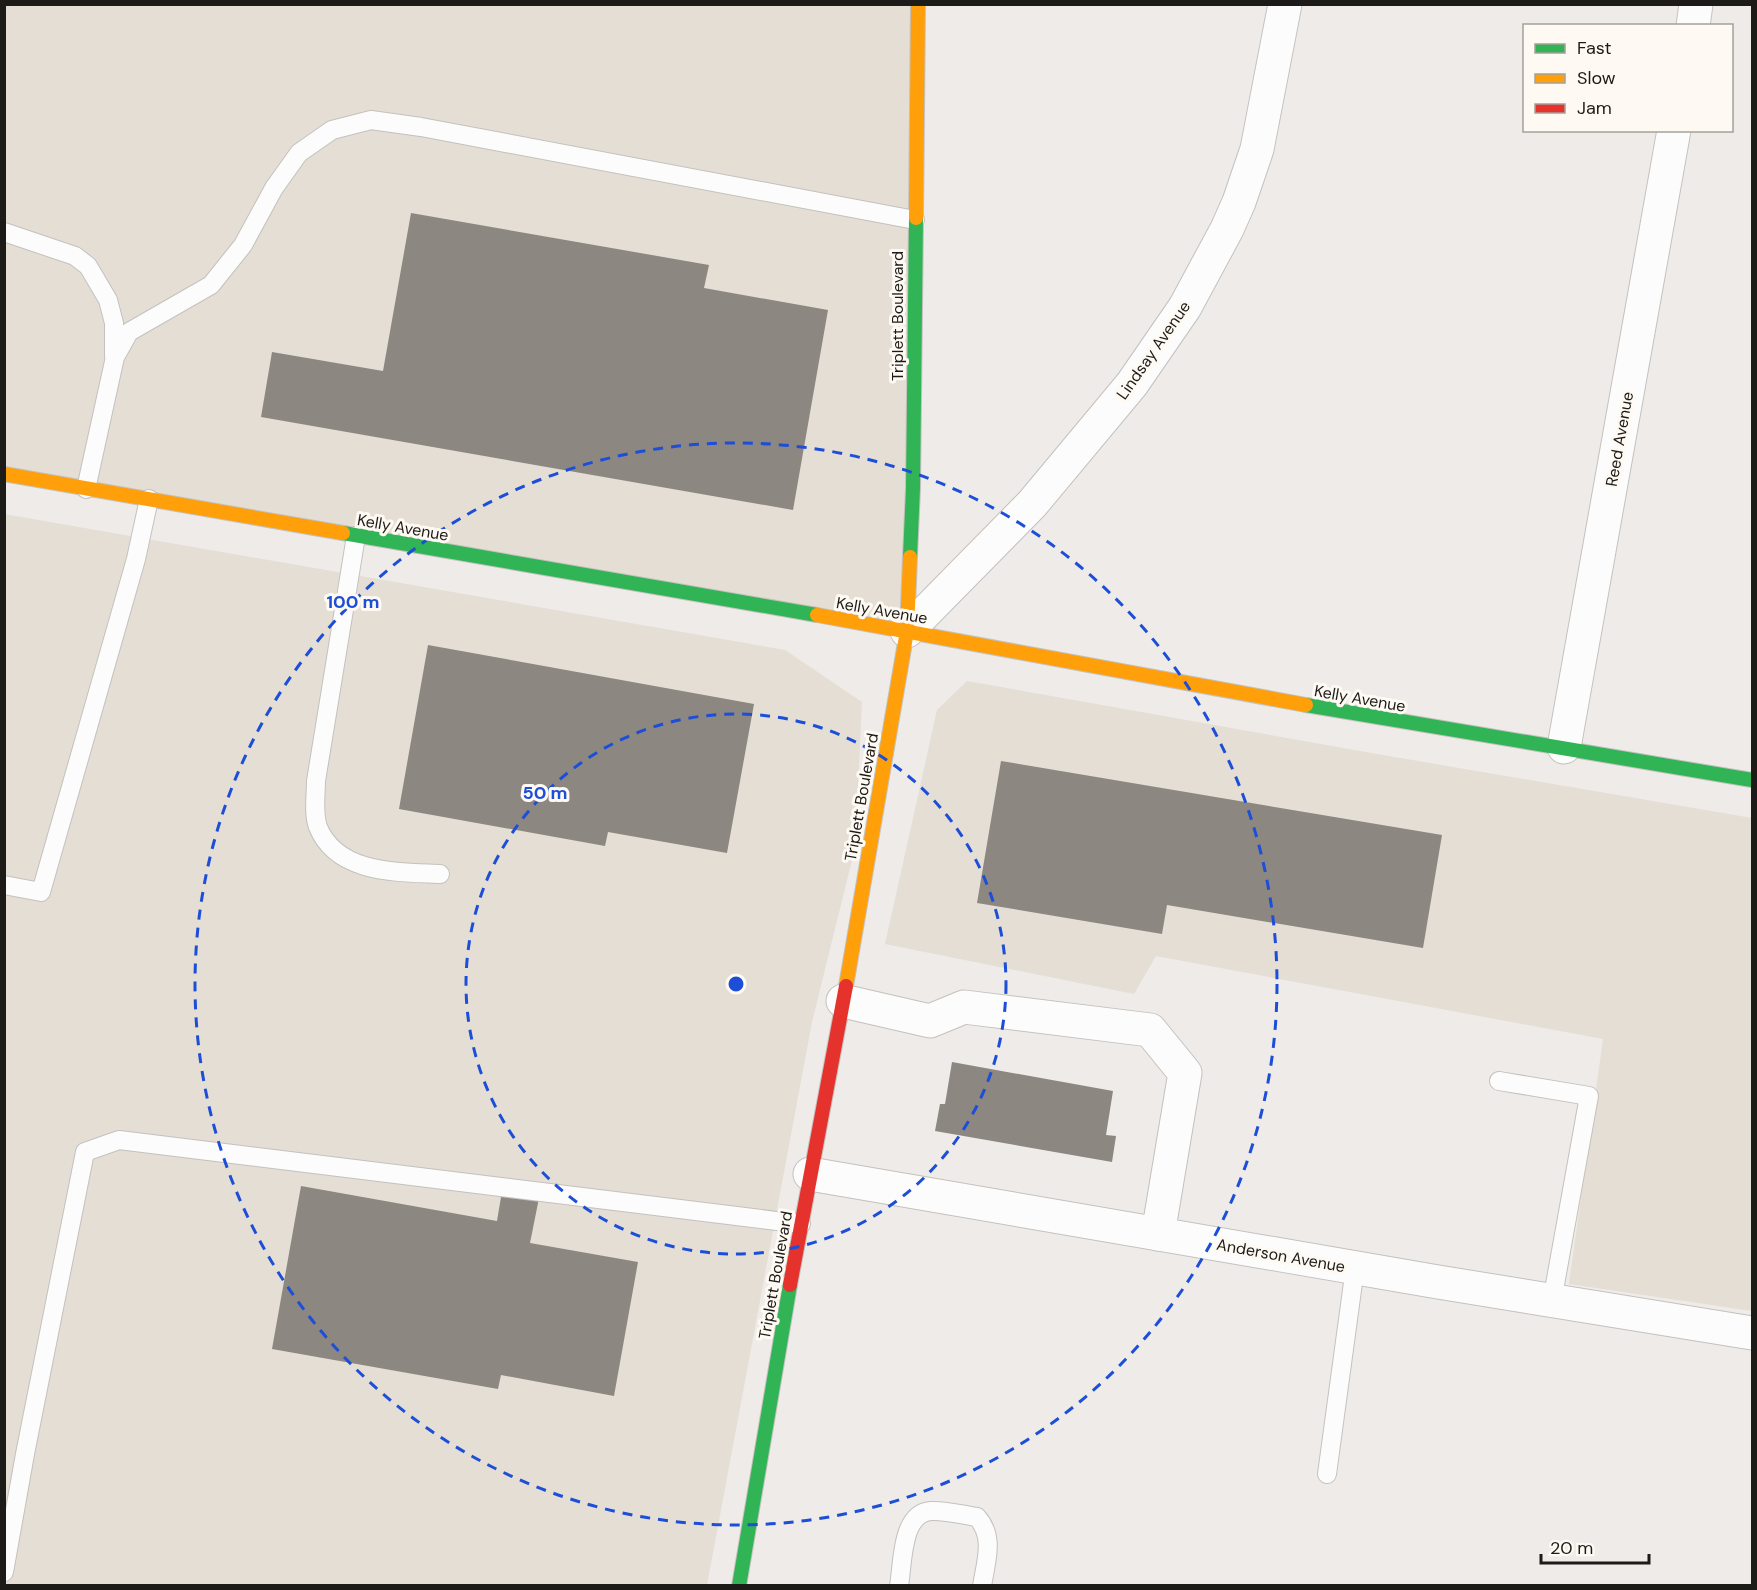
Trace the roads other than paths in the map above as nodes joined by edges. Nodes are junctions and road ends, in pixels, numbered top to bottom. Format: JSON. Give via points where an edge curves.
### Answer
{"nodes":[{"id":1,"x":918,"y":4,"type":"edge"},
{"id":2,"x":1285,"y":4,"type":"edge"},
{"id":3,"x":1696,"y":4,"type":"edge"},
{"id":4,"x":1693,"y":24,"type":"edge"},
{"id":5,"x":1674,"y":132,"type":"edge"},
{"id":6,"x":915,"y":220,"type":"junction"},
{"id":7,"x":4,"y":232,"type":"edge"},
{"id":8,"x":114,"y":357,"type":"junction"},
{"id":9,"x":4,"y":474,"type":"edge"},
{"id":10,"x":86,"y":489,"type":"junction"},
{"id":11,"x":148,"y":499,"type":"junction"},
{"id":12,"x":356,"y":536,"type":"junction"},
{"id":13,"x":907,"y":631,"type":"junction"},
{"id":14,"x":1564,"y":747,"type":"junction"},
{"id":15,"x":1752,"y":780,"type":"edge"},
{"id":16,"x":440,"y":874,"type":"dead end"},
{"id":17,"x":4,"y":885,"type":"edge"},
{"id":18,"x":843,"y":1001,"type":"junction"},
{"id":19,"x":1499,"y":1081,"type":"dead end"},
{"id":20,"x":810,"y":1174,"type":"junction"},
{"id":21,"x":801,"y":1224,"type":"junction"},
{"id":22,"x":1158,"y":1234,"type":"junction"},
{"id":23,"x":1354,"y":1268,"type":"junction"},
{"id":24,"x":1552,"y":1301,"type":"junction"},
{"id":25,"x":1752,"y":1333,"type":"edge"},
{"id":26,"x":1327,"y":1474,"type":"dead end"},
{"id":27,"x":4,"y":1572,"type":"edge"},
{"id":28,"x":739,"y":1586,"type":"edge"},
{"id":29,"x":899,"y":1586,"type":"edge"},
{"id":30,"x":982,"y":1586,"type":"edge"}],
"edges":[{"from":1,"to":6,"type":"main road","name":"Triplett Boulevard"},
{"from":2,"to":13,"type":"street","name":"Lindsay Avenue","via":[[1257,149],[1227,229],[1185,307],[1132,384],[1032,504]]},
{"from":3,"to":4,"type":"street"},
{"from":5,"to":14,"type":"street","name":"Reed Avenue"},
{"from":6,"to":8,"type":"lane","via":[[371,120],[332,130],[299,153],[243,244],[210,285],[129,332]]},
{"from":6,"to":13,"type":"main road","name":"Triplett Boulevard","via":[[913,488]]},
{"from":7,"to":8,"type":"lane","via":[[75,256],[88,266],[108,300],[114,323]]},
{"from":8,"to":10,"type":"lane"},
{"from":9,"to":10,"type":"main road","name":"Kelly Avenue"},
{"from":10,"to":11,"type":"main road","name":"Kelly Avenue"},
{"from":11,"to":12,"type":"main road","name":"Kelly Avenue"},
{"from":11,"to":17,"type":"lane","via":[[136,559],[41,892]]},
{"from":12,"to":13,"type":"main road","name":"Kelly Avenue"},
{"from":12,"to":16,"type":"lane","via":[[316,781],[318,825],[330,846],[367,868]]},
{"from":13,"to":14,"type":"main road","name":"Kelly Avenue","via":[[1033,657]]},
{"from":13,"to":18,"type":"main road","name":"Triplett Boulevard"},
{"from":14,"to":15,"type":"main road","name":"Kelly Avenue"},
{"from":18,"to":20,"type":"main road","name":"Triplett Boulevard"},
{"from":18,"to":22,"type":"street","via":[[930,1021],[963,1006],[1150,1030],[1185,1073]]},
{"from":19,"to":24,"type":"lane","via":[[1588,1096]]},
{"from":20,"to":21,"type":"main road","name":"Triplett Boulevard"},
{"from":20,"to":22,"type":"street","name":"Anderson Avenue"},
{"from":21,"to":27,"type":"lane","via":[[119,1140],[85,1152]]},
{"from":21,"to":28,"type":"main road","name":"Triplett Boulevard"},
{"from":22,"to":23,"type":"street","name":"Anderson Avenue"},
{"from":23,"to":24,"type":"street","name":"Anderson Avenue"},
{"from":23,"to":26,"type":"lane"},
{"from":24,"to":25,"type":"street","name":"Anderson Avenue"},
{"from":29,"to":30,"type":"lane","via":[[908,1527],[919,1514],[931,1511],[977,1517],[985,1525],[989,1541]]}]}
